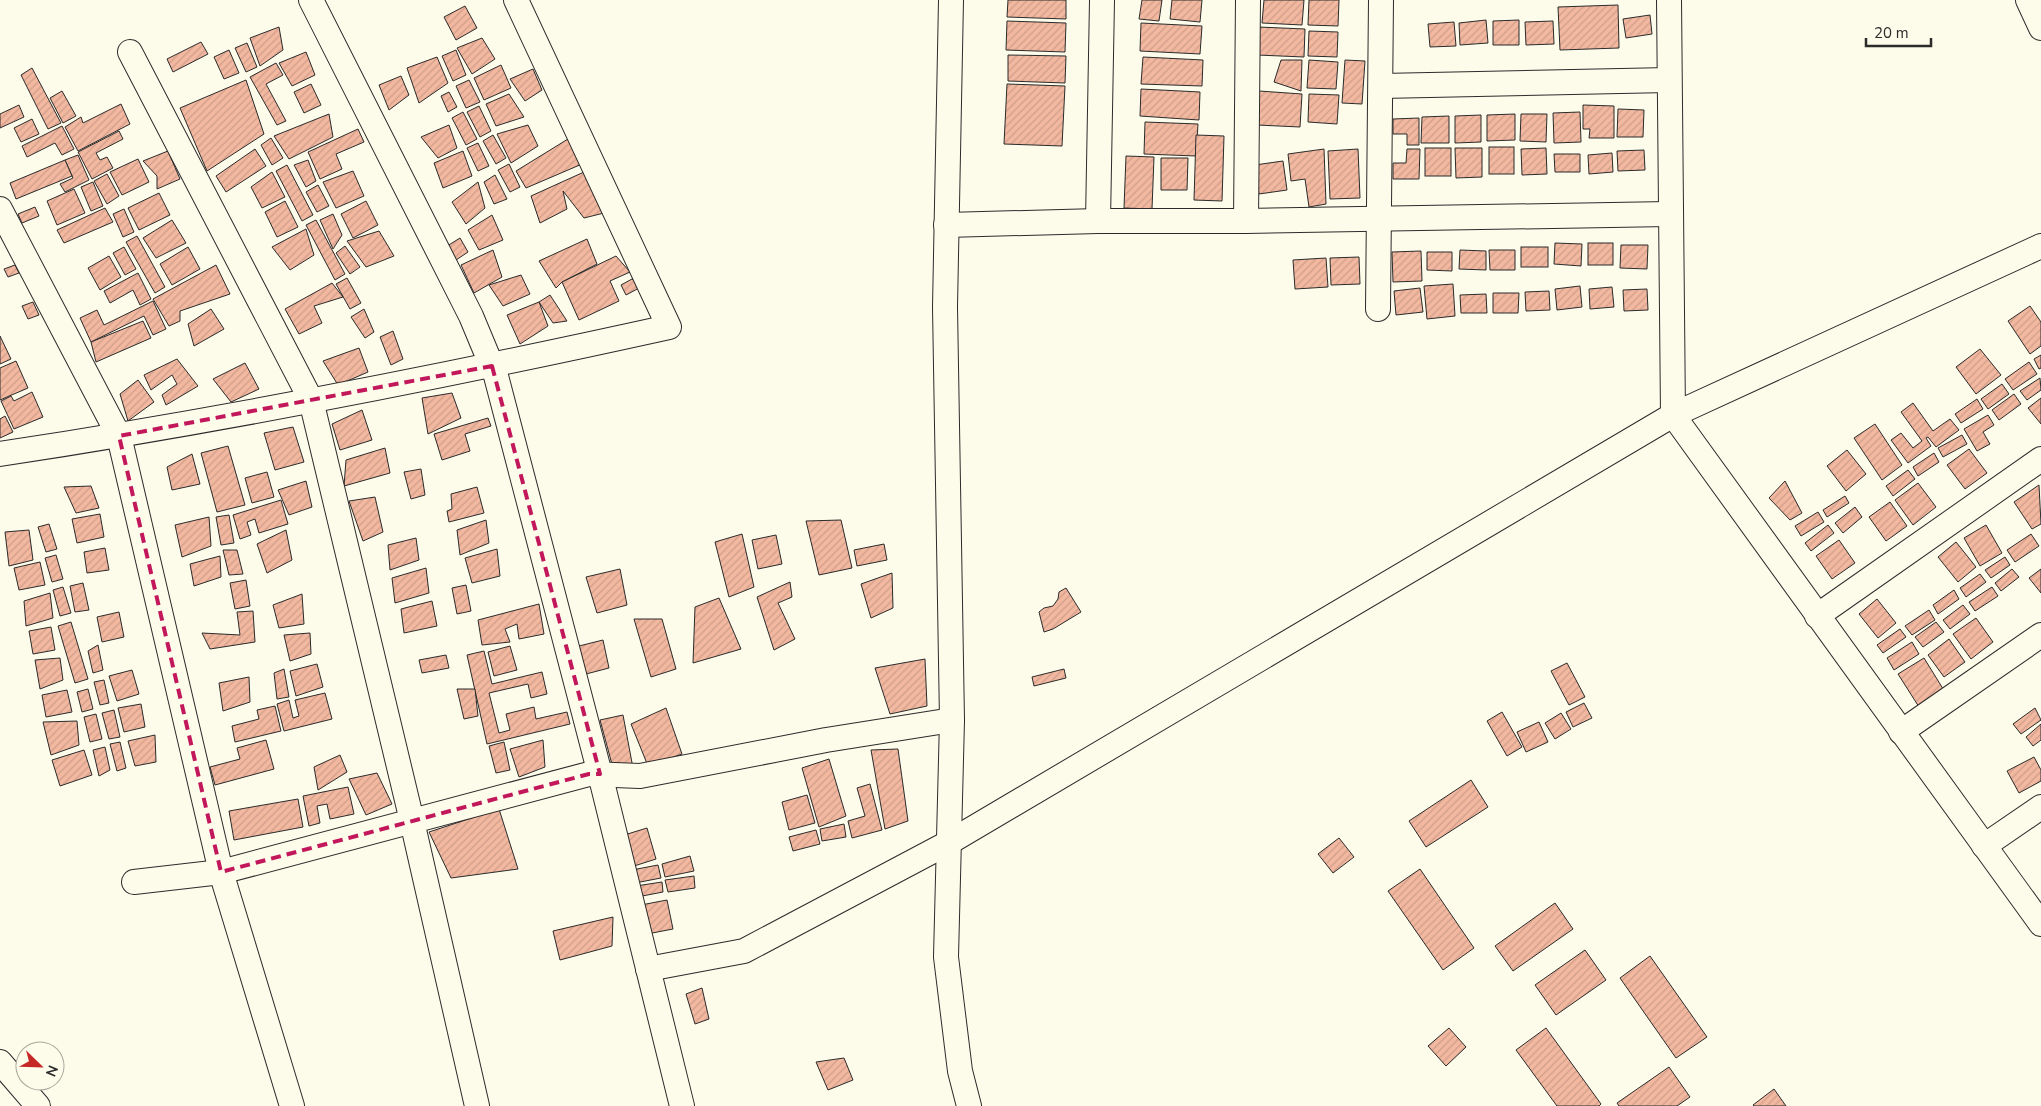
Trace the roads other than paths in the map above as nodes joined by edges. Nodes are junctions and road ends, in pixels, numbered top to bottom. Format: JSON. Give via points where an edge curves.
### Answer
{"nodes":[{"id":1,"x":311,"y":0,"type":"edge"},
{"id":2,"x":516,"y":0,"type":"edge"},
{"id":3,"x":951,"y":0,"type":"edge"},
{"id":4,"x":1102,"y":0,"type":"edge"},
{"id":5,"x":1248,"y":0,"type":"edge"},
{"id":6,"x":1382,"y":0,"type":"edge"},
{"id":7,"x":1669,"y":0,"type":"edge"},
{"id":8,"x":2028,"y":0,"type":"edge"},
{"id":9,"x":2041,"y":28,"type":"edge"},
{"id":10,"x":130,"y":52,"type":"dead end"},
{"id":11,"x":1669,"y":80,"type":"junction"},
{"id":12,"x":1380,"y":86,"type":"junction"},
{"id":13,"x":0,"y":209,"type":"edge"},
{"id":14,"x":1669,"y":214,"type":"junction"},
{"id":15,"x":1379,"y":219,"type":"junction"},
{"id":16,"x":1098,"y":221,"type":"junction"},
{"id":17,"x":1246,"y":221,"type":"junction"},
{"id":18,"x":946,"y":226,"type":"junction"},
{"id":19,"x":2041,"y":246,"type":"edge"},
{"id":20,"x":1378,"y":309,"type":"dead end"},
{"id":21,"x":492,"y":366,"type":"junction"},
{"id":22,"x":311,"y":400,"type":"junction"},
{"id":23,"x":1673,"y":415,"type":"junction"},
{"id":24,"x":119,"y":436,"type":"junction"},
{"id":25,"x":0,"y":454,"type":"edge"},
{"id":26,"x":2041,"y":460,"type":"edge"},
{"id":27,"x":1817,"y":616,"type":"junction"},
{"id":28,"x":2041,"y":635,"type":"edge"},
{"id":29,"x":952,"y":720,"type":"junction"},
{"id":30,"x":1901,"y":732,"type":"junction"},
{"id":31,"x":600,"y":774,"type":"junction"},
{"id":32,"x":2041,"y":807,"type":"edge"},
{"id":33,"x":412,"y":821,"type":"junction"},
{"id":34,"x":948,"y":843,"type":"junction"},
{"id":35,"x":1984,"y":846,"type":"junction"},
{"id":36,"x":221,"y":872,"type":"junction"},
{"id":37,"x":134,"y":882,"type":"dead end"},
{"id":38,"x":2041,"y":924,"type":"edge"},
{"id":39,"x":648,"y":969,"type":"junction"},
{"id":40,"x":0,"y":1062,"type":"edge"},
{"id":41,"x":38,"y":1106,"type":"edge"},
{"id":42,"x":292,"y":1106,"type":"edge"},
{"id":43,"x":477,"y":1106,"type":"edge"},
{"id":44,"x":682,"y":1106,"type":"edge"},
{"id":45,"x":969,"y":1106,"type":"edge"}],
"edges":[{"from":1,"to":21,"type":"street","via":[[471,316]]},
{"from":2,"to":21,"type":"street","via":[[669,328]]},
{"from":3,"to":18,"type":"street"},
{"from":4,"to":16,"type":"street"},
{"from":5,"to":17,"type":"street"},
{"from":6,"to":12,"type":"street"},
{"from":7,"to":11,"type":"street"},
{"from":8,"to":9,"type":"street"},
{"from":10,"to":22,"type":"street"},
{"from":11,"to":12,"type":"street"},
{"from":11,"to":14,"type":"street"},
{"from":12,"to":15,"type":"street"},
{"from":13,"to":24,"type":"street"},
{"from":14,"to":15,"type":"street"},
{"from":14,"to":23,"type":"street"},
{"from":15,"to":17,"type":"street"},
{"from":15,"to":20,"type":"street"},
{"from":16,"to":17,"type":"street"},
{"from":16,"to":18,"type":"street"},
{"from":18,"to":29,"type":"street"},
{"from":19,"to":23,"type":"street"},
{"from":21,"to":22,"type":"street"},
{"from":21,"to":31,"type":"street"},
{"from":22,"to":24,"type":"street"},
{"from":22,"to":33,"type":"street"},
{"from":23,"to":27,"type":"street"},
{"from":23,"to":34,"type":"street"},
{"from":24,"to":25,"type":"street"},
{"from":24,"to":36,"type":"street"},
{"from":26,"to":27,"type":"street"},
{"from":27,"to":30,"type":"street"},
{"from":28,"to":30,"type":"street"},
{"from":29,"to":31,"type":"street","via":[[826,740],[640,776]]},
{"from":29,"to":34,"type":"street"},
{"from":30,"to":35,"type":"street"},
{"from":31,"to":33,"type":"street","via":[[589,774]]},
{"from":31,"to":39,"type":"street"},
{"from":32,"to":35,"type":"street"},
{"from":33,"to":36,"type":"street"},
{"from":33,"to":43,"type":"street"},
{"from":34,"to":39,"type":"street","via":[[744,951]]},
{"from":34,"to":45,"type":"street","via":[[946,957],[960,1071]]},
{"from":35,"to":38,"type":"street"},
{"from":36,"to":37,"type":"street"},
{"from":36,"to":42,"type":"street"},
{"from":39,"to":44,"type":"street"},
{"from":40,"to":41,"type":"street"}]}
